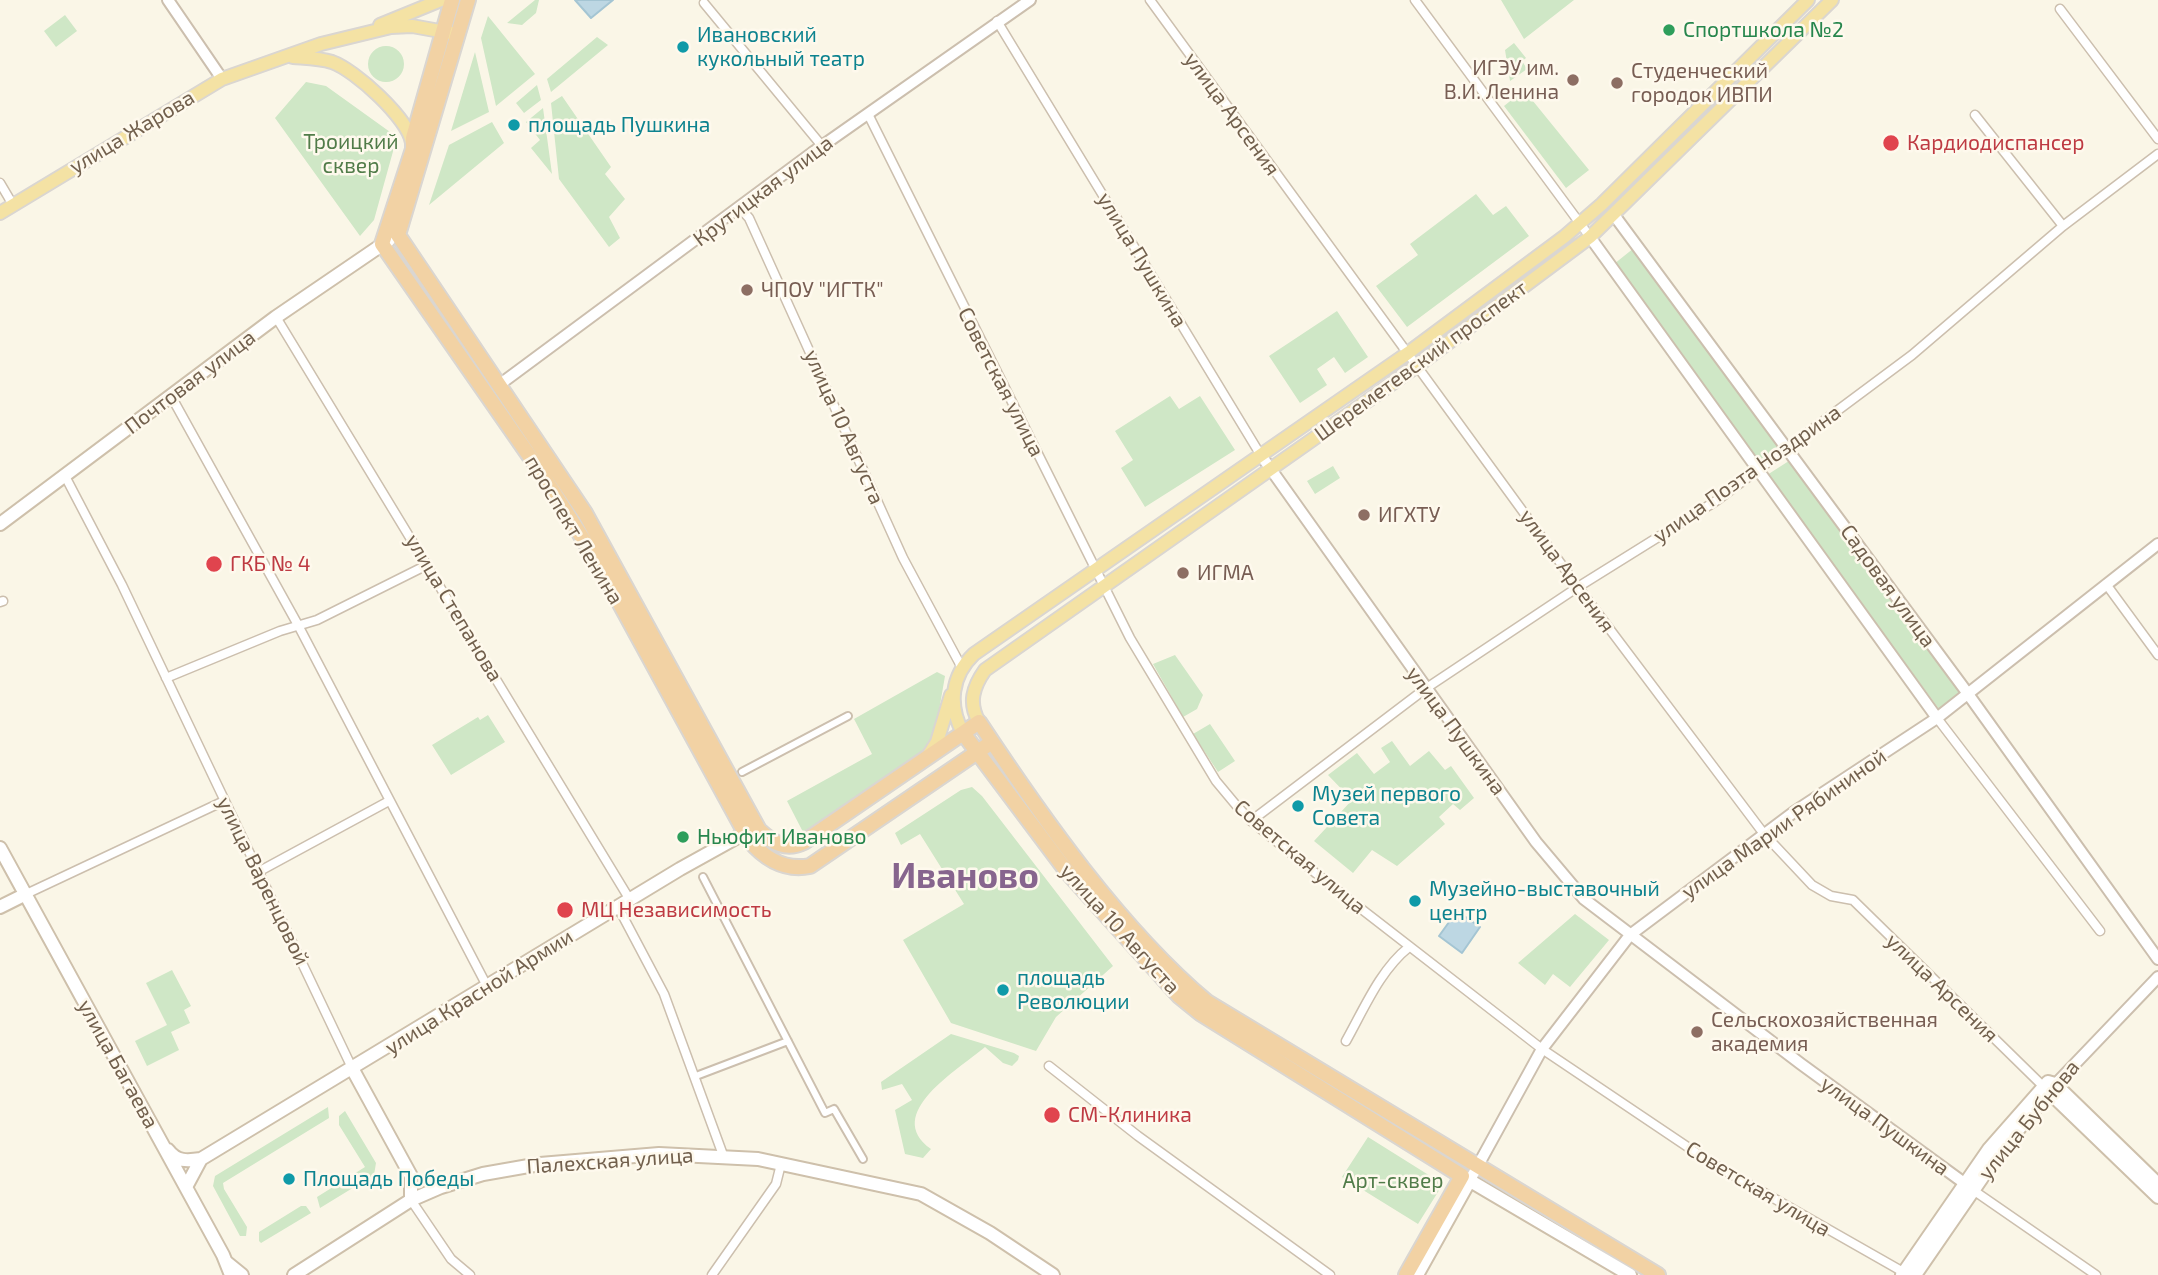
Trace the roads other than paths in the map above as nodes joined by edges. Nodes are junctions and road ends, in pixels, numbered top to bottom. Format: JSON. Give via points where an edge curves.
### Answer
{"nodes":[{"id":1,"x":168,"y":0,"type":"edge"},
{"id":2,"x":441,"y":0,"type":"edge"},
{"id":3,"x":452,"y":0,"type":"edge"},
{"id":4,"x":468,"y":0,"type":"edge"},
{"id":5,"x":1030,"y":0,"type":"edge"},
{"id":6,"x":1150,"y":0,"type":"edge"},
{"id":7,"x":1415,"y":0,"type":"edge"},
{"id":8,"x":1808,"y":0,"type":"edge"},
{"id":9,"x":1832,"y":0,"type":"edge"},
{"id":10,"x":705,"y":1,"type":"edge"},
{"id":11,"x":2060,"y":9,"type":"dead end"},
{"id":12,"x":997,"y":21,"type":"junction"},
{"id":13,"x":443,"y":31,"type":"junction"},
{"id":14,"x":355,"y":35,"type":"junction"},
{"id":15,"x":458,"y":35,"type":"junction"},
{"id":16,"x":269,"y":62,"type":"junction"},
{"id":17,"x":222,"y":79,"type":"junction"},
{"id":18,"x":868,"y":114,"type":"junction"},
{"id":19,"x":1975,"y":115,"type":"dead end"},
{"id":20,"x":2158,"y":139,"type":"edge"},
{"id":21,"x":822,"y":146,"type":"junction"},
{"id":22,"x":413,"y":149,"type":"junction"},
{"id":23,"x":2158,"y":154,"type":"edge"},
{"id":24,"x":0,"y":183,"type":"edge"},
{"id":25,"x":13,"y":205,"type":"junction"},
{"id":26,"x":740,"y":208,"type":"junction"},
{"id":27,"x":0,"y":213,"type":"edge"},
{"id":28,"x":1614,"y":215,"type":"junction"},
{"id":29,"x":1580,"y":224,"type":"junction"},
{"id":30,"x":2063,"y":226,"type":"junction"},
{"id":31,"x":398,"y":235,"type":"junction"},
{"id":32,"x":1590,"y":237,"type":"junction"},
{"id":33,"x":382,"y":244,"type":"junction"},
{"id":34,"x":276,"y":317,"type":"junction"},
{"id":35,"x":1408,"y":353,"type":"junction"},
{"id":36,"x":1417,"y":366,"type":"junction"},
{"id":37,"x":499,"y":385,"type":"junction"},
{"id":38,"x":172,"y":396,"type":"junction"},
{"id":39,"x":1787,"y":449,"type":"junction"},
{"id":40,"x":1260,"y":454,"type":"junction"},
{"id":41,"x":1270,"y":469,"type":"junction"},
{"id":42,"x":1757,"y":471,"type":"junction"},
{"id":43,"x":65,"y":476,"type":"junction"},
{"id":44,"x":15,"y":513,"type":"junction"},
{"id":45,"x":0,"y":517,"type":"edge"},
{"id":46,"x":0,"y":524,"type":"edge"},
{"id":47,"x":2158,"y":544,"type":"edge"},
{"id":48,"x":427,"y":565,"type":"junction"},
{"id":49,"x":1096,"y":568,"type":"junction"},
{"id":50,"x":1103,"y":584,"type":"junction"},
{"id":51,"x":2106,"y":584,"type":"junction"},
{"id":52,"x":1578,"y":587,"type":"junction"},
{"id":53,"x":298,"y":625,"type":"junction"},
{"id":54,"x":2158,"y":655,"type":"edge"},
{"id":55,"x":961,"y":666,"type":"junction"},
{"id":56,"x":166,"y":678,"type":"junction"},
{"id":57,"x":977,"y":681,"type":"joint"},
{"id":58,"x":955,"y":684,"type":"junction"},
{"id":59,"x":1425,"y":689,"type":"junction"},
{"id":60,"x":1968,"y":695,"type":"junction"},
{"id":61,"x":848,"y":716,"type":"dead end"},
{"id":62,"x":1937,"y":718,"type":"junction"},
{"id":63,"x":979,"y":722,"type":"junction"},
{"id":64,"x":963,"y":733,"type":"junction"},
{"id":65,"x":992,"y":742,"type":"junction"},
{"id":66,"x":977,"y":752,"type":"junction"},
{"id":67,"x":919,"y":766,"type":"junction"},
{"id":68,"x":953,"y":770,"type":"junction"},
{"id":69,"x":742,"y":772,"type":"dead end"},
{"id":70,"x":993,"y":774,"type":"junction"},
{"id":71,"x":224,"y":801,"type":"junction"},
{"id":72,"x":389,"y":801,"type":"junction"},
{"id":73,"x":1251,"y":821,"type":"junction"},
{"id":74,"x":751,"y":830,"type":"junction"},
{"id":75,"x":1764,"y":834,"type":"junction"},
{"id":76,"x":0,"y":848,"type":"edge"},
{"id":77,"x":258,"y":872,"type":"junction"},
{"id":78,"x":703,"y":877,"type":"dead end"},
{"id":79,"x":24,"y":895,"type":"junction"},
{"id":80,"x":630,"y":900,"type":"junction"},
{"id":81,"x":0,"y":907,"type":"edge"},
{"id":82,"x":618,"y":907,"type":"junction"},
{"id":83,"x":2100,"y":931,"type":"dead end"},
{"id":84,"x":1630,"y":935,"type":"junction"},
{"id":85,"x":1409,"y":947,"type":"junction"},
{"id":86,"x":2158,"y":959,"type":"edge"},
{"id":87,"x":2158,"y":977,"type":"edge"},
{"id":88,"x":488,"y":988,"type":"junction"},
{"id":89,"x":788,"y":1041,"type":"junction"},
{"id":90,"x":1346,"y":1041,"type":"dead end"},
{"id":91,"x":1542,"y":1049,"type":"junction"},
{"id":92,"x":1049,"y":1066,"type":"dead end"},
{"id":93,"x":353,"y":1070,"type":"junction"},
{"id":94,"x":696,"y":1076,"type":"junction"},
{"id":95,"x":2049,"y":1087,"type":"junction"},
{"id":96,"x":159,"y":1139,"type":"junction"},
{"id":97,"x":723,"y":1156,"type":"junction"},
{"id":98,"x":201,"y":1159,"type":"junction"},
{"id":99,"x":863,"y":1159,"type":"dead end"},
{"id":100,"x":781,"y":1164,"type":"junction"},
{"id":101,"x":407,"y":1166,"type":"junction"},
{"id":102,"x":1469,"y":1174,"type":"junction"},
{"id":103,"x":2158,"y":1184,"type":"edge"},
{"id":104,"x":1968,"y":1186,"type":"junction"},
{"id":105,"x":186,"y":1187,"type":"junction"},
{"id":106,"x":442,"y":1188,"type":"junction"},
{"id":107,"x":2158,"y":1197,"type":"edge"},
{"id":108,"x":411,"y":1200,"type":"junction"},
{"id":109,"x":226,"y":1261,"type":"junction"},
{"id":110,"x":1038,"y":1271,"type":"edge"},
{"id":111,"x":1649,"y":1273,"type":"edge"},
{"id":112,"x":1907,"y":1274,"type":"edge"},
{"id":113,"x":230,"y":1275,"type":"edge"},
{"id":114,"x":242,"y":1275,"type":"edge"},
{"id":115,"x":294,"y":1275,"type":"edge"},
{"id":116,"x":470,"y":1275,"type":"edge"},
{"id":117,"x":712,"y":1275,"type":"edge"},
{"id":118,"x":1053,"y":1275,"type":"edge"},
{"id":119,"x":1330,"y":1275,"type":"edge"},
{"id":120,"x":1406,"y":1275,"type":"edge"},
{"id":121,"x":1418,"y":1275,"type":"edge"},
{"id":122,"x":1630,"y":1275,"type":"edge"},
{"id":123,"x":2096,"y":1275,"type":"edge"}],
"edges":[{"from":1,"to":17,"type":"street"},
{"from":2,"to":14,"type":"main road"},
{"from":3,"to":13,"type":"highway"},
{"from":4,"to":15,"type":"highway"},
{"from":5,"to":12,"type":"street","name":"Крутицкая улица"},
{"from":6,"to":35,"type":"street","name":"улица Арсения"},
{"from":7,"to":29,"type":"street","name":"Садовая улица"},
{"from":8,"to":29,"type":"main road","name":"Шереметевский проспект"},
{"from":9,"to":28,"type":"main road","name":"Шереметевский проспект"},
{"from":10,"to":21,"type":"street"},
{"from":11,"to":20,"type":"street"},
{"from":12,"to":18,"type":"street","name":"Крутицкая улица"},
{"from":12,"to":40,"type":"street","name":"улица Пушкина"},
{"from":13,"to":14,"type":"main road","via":[[412,26]]},
{"from":13,"to":15,"type":"main road"},
{"from":13,"to":22,"type":"highway"},
{"from":14,"to":16,"type":"main road"},
{"from":15,"to":31,"type":"highway"},
{"from":16,"to":17,"type":"main road","name":"улица Жарова"},
{"from":16,"to":22,"type":"main road","via":[[314,58],[345,69],[402,121],[411,133]]},
{"from":17,"to":25,"type":"main road","name":"улица Жарова"},
{"from":18,"to":21,"type":"street","name":"Крутицкая улица"},
{"from":18,"to":49,"type":"street","name":"Советская улица"},
{"from":19,"to":30,"type":"street"},
{"from":21,"to":26,"type":"street","name":"Крутицкая улица"},
{"from":22,"to":33,"type":"highway"},
{"from":23,"to":30,"type":"street","name":"улица Поэта Ноздрина"},
{"from":24,"to":25,"type":"street"},
{"from":25,"to":27,"type":"main road","name":"улица Жарова"},
{"from":26,"to":37,"type":"street","name":"Крутицкая улица"},
{"from":26,"to":55,"type":"street","name":"улица 10 Августа","via":[[749,218],[903,558]]},
{"from":28,"to":32,"type":"main road","name":"Шереметевский проспект"},
{"from":28,"to":39,"type":"street","name":"Садовая улица"},
{"from":29,"to":32,"type":"street","name":"Садовая улица"},
{"from":29,"to":35,"type":"main road","name":"Шереметевский проспект"},
{"from":30,"to":39,"type":"street","name":"улица Поэта Ноздрина","via":[[1912,355]]},
{"from":31,"to":33,"type":"main road","name":"Почтовая улица"},
{"from":31,"to":37,"type":"highway","name":"проспект Ленина"},
{"from":32,"to":36,"type":"main road","name":"Шереметевский проспект"},
{"from":32,"to":42,"type":"street","name":"Садовая улица"},
{"from":33,"to":34,"type":"main road","name":"Почтовая улица"},
{"from":33,"to":74,"type":"highway","name":"проспект Ленина","via":[[595,558]]},
{"from":34,"to":38,"type":"main road","name":"Почтовая улица"},
{"from":34,"to":48,"type":"street","name":"улица Степанова"},
{"from":35,"to":36,"type":"street","name":"улица Арсения"},
{"from":35,"to":40,"type":"main road","name":"Шереметевский проспект"},
{"from":36,"to":41,"type":"main road","name":"Шереметевский проспект"},
{"from":36,"to":52,"type":"street","name":"улица Арсения"},
{"from":37,"to":74,"type":"highway","name":"проспект Ленина","via":[[585,513]]},
{"from":38,"to":43,"type":"main road","name":"Почтовая улица"},
{"from":38,"to":53,"type":"street"},
{"from":39,"to":42,"type":"street","name":"улица Поэта Ноздрина"},
{"from":39,"to":60,"type":"street","name":"Садовая улица"},
{"from":40,"to":41,"type":"street","name":"улица Пушкина"},
{"from":40,"to":49,"type":"main road","name":"Шереметевский проспект"},
{"from":41,"to":50,"type":"main road","name":"Шереметевский проспект"},
{"from":41,"to":59,"type":"street","name":"улица Пушкина"},
{"from":42,"to":52,"type":"street","name":"улица Поэта Ноздрина"},
{"from":42,"to":62,"type":"street","name":"Садовая улица"},
{"from":43,"to":44,"type":"main road","name":"Почтовая улица"},
{"from":43,"to":56,"type":"street","name":"улица Варенцовой"},
{"from":44,"to":45,"type":"main road"},
{"from":44,"to":46,"type":"main road","name":"Почтовая улица"},
{"from":47,"to":51,"type":"street","name":"улица Марии Рябининой"},
{"from":48,"to":53,"type":"street"},
{"from":48,"to":80,"type":"street","name":"улица Степанова"},
{"from":49,"to":50,"type":"street","name":"Советская улица"},
{"from":49,"to":55,"type":"main road","name":"Шереметевский проспект"},
{"from":50,"to":57,"type":"main road","name":"Шереметевский проспект","via":[[985,670]]},
{"from":50,"to":73,"type":"street","name":"Советская улица","via":[[1149,672],[1209,769]]},
{"from":51,"to":54,"type":"street"},
{"from":51,"to":60,"type":"street","name":"улица Марии Рябининой"},
{"from":52,"to":59,"type":"street","name":"улица Поэта Ноздрина"},
{"from":52,"to":75,"type":"street","name":"улица Арсения"},
{"from":53,"to":56,"type":"street"},
{"from":53,"to":72,"type":"street"},
{"from":55,"to":58,"type":"main road","name":"улица 10 Августа"},
{"from":56,"to":71,"type":"street","name":"улица Варенцовой"},
{"from":57,"to":63,"type":"main road","name":"улица 10 Августа","via":[[972,703]]},
{"from":58,"to":64,"type":"main road","name":"улица 10 Августа","via":[[954,710]]},
{"from":58,"to":67,"type":"main road","name":"проспект Ленина","via":[[937,742]]},
{"from":59,"to":73,"type":"street","name":"улица Поэта Ноздрина"},
{"from":59,"to":84,"type":"street","name":"улица Пушкина","via":[[1536,842],[1584,899]]},
{"from":60,"to":62,"type":"street","name":"улица Марии Рябининой"},
{"from":60,"to":86,"type":"street","name":"Садовая улица"},
{"from":61,"to":69,"type":"street"},
{"from":62,"to":75,"type":"street","name":"улица Марии Рябининой"},
{"from":62,"to":83,"type":"street"},
{"from":63,"to":64,"type":"highway","name":"проспект Ленина"},
{"from":63,"to":65,"type":"highway","name":"улица 10 Августа"},
{"from":64,"to":66,"type":"highway","name":"улица 10 Августа"},
{"from":64,"to":67,"type":"highway","name":"проспект Ленина"},
{"from":65,"to":66,"type":"highway","name":"проспект Ленина"},
{"from":65,"to":102,"type":"highway","name":"улица 10 Августа","via":[[1083,868],[1184,983]]},
{"from":66,"to":68,"type":"highway","name":"проспект Ленина"},
{"from":66,"to":70,"type":"highway","name":"улица 10 Августа"},
{"from":67,"to":74,"type":"highway","name":"проспект Ленина","via":[[796,846],[780,845]]},
{"from":68,"to":70,"type":"highway","via":[[978,767]]},
{"from":68,"to":74,"type":"highway","name":"проспект Ленина","via":[[810,866],[799,869],[769,859]]},
{"from":70,"to":102,"type":"highway","name":"улица 10 Августа","via":[[1068,873],[1179,996],[1278,1062]]},
{"from":71,"to":77,"type":"street","name":"улица Варенцовой"},
{"from":71,"to":79,"type":"street"},
{"from":72,"to":77,"type":"street"},
{"from":72,"to":88,"type":"street"},
{"from":73,"to":85,"type":"street","name":"Советская улица"},
{"from":74,"to":80,"type":"main road","name":"улица Красной Армии"},
{"from":75,"to":84,"type":"street","name":"улица Марии Рябининой"},
{"from":75,"to":95,"type":"street","name":"улица Арсения","via":[[1812,885],[1831,896],[1853,900]]},
{"from":76,"to":79,"type":"main road","name":"улица Багаева"},
{"from":77,"to":93,"type":"street","name":"улица Варенцовой"},
{"from":78,"to":89,"type":"street"},
{"from":79,"to":81,"type":"main road"},
{"from":79,"to":96,"type":"main road","name":"улица Багаева"},
{"from":80,"to":82,"type":"main road","name":"улица Красной Армии"},
{"from":82,"to":88,"type":"main road","name":"улица Красной Армии"},
{"from":82,"to":94,"type":"street","via":[[664,994]]},
{"from":84,"to":91,"type":"street","name":"улица Марии Рябининой"},
{"from":84,"to":104,"type":"street","name":"улица Пушкина"},
{"from":85,"to":90,"type":"street","via":[[1396,957]]},
{"from":85,"to":91,"type":"street","name":"Советская улица"},
{"from":87,"to":95,"type":"street","name":"улица Бубнова"},
{"from":88,"to":93,"type":"main road","name":"улица Красной Армии"},
{"from":89,"to":94,"type":"street"},
{"from":89,"to":99,"type":"street","via":[[825,1112],[834,1109]]},
{"from":91,"to":102,"type":"street","name":"улица Марии Рябининой"},
{"from":91,"to":112,"type":"street","name":"Советская улица","via":[[1710,1161]]},
{"from":92,"to":119,"type":"street"},
{"from":93,"to":98,"type":"main road","name":"улица Красной Армии"},
{"from":93,"to":101,"type":"main road","name":"улица Варенцовой"},
{"from":94,"to":97,"type":"street"},
{"from":95,"to":103,"type":"main road","name":"улица Арсения"},
{"from":95,"to":104,"type":"main road","name":"улица Бубнова"},
{"from":95,"to":107,"type":"main road","name":"улица Арсения"},
{"from":96,"to":98,"type":"main road","via":[[173,1157]]},
{"from":96,"to":105,"type":"main road","name":"улица Багаева"},
{"from":97,"to":100,"type":"main road","name":"Палехская улица"},
{"from":97,"to":106,"type":"main road","name":"Палехская улица","via":[[659,1154],[540,1164],[483,1174]]},
{"from":98,"to":105,"type":"main road"},
{"from":100,"to":110,"type":"main road","name":"Палехская улица","via":[[921,1194],[981,1227]]},
{"from":100,"to":117,"type":"street","via":[[776,1184]]},
{"from":101,"to":106,"type":"main road","via":[[423,1181]]},
{"from":101,"to":108,"type":"main road","name":"улица Варенцовой"},
{"from":102,"to":111,"type":"highway","name":"улица 10 Августа"},
{"from":102,"to":120,"type":"highway","name":"улица Марии Рябининой"},
{"from":102,"to":121,"type":"main road","name":"улица Марии Рябининой"},
{"from":102,"to":122,"type":"main road","name":"улица 10 Августа"},
{"from":104,"to":112,"type":"main road","name":"улица Бубнова"},
{"from":104,"to":123,"type":"street","name":"улица Пушкина"},
{"from":105,"to":109,"type":"main road","name":"улица Багаева"},
{"from":106,"to":108,"type":"main road","name":"Палехская улица"},
{"from":108,"to":115,"type":"main road","name":"Палехская улица"},
{"from":108,"to":116,"type":"street","name":"улица Варенцовой","via":[[451,1259]]},
{"from":109,"to":113,"type":"main road"},
{"from":109,"to":114,"type":"main road","name":"улица Багаева"},
{"from":110,"to":118,"type":"main road","name":"Палехская улица"}]}
